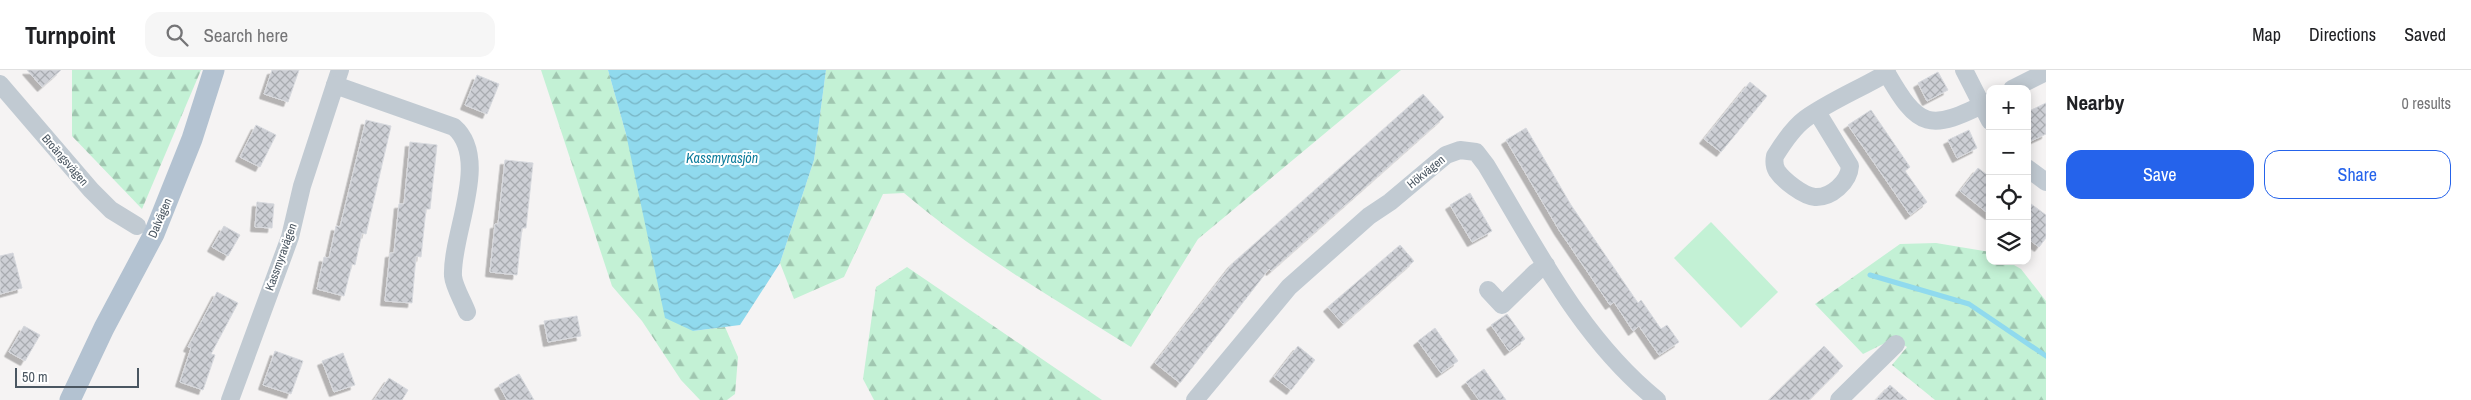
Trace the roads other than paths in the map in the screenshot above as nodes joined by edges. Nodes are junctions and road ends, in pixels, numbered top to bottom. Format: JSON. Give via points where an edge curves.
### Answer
{"nodes":[{"id":1,"x":214,"y":70,"type":"edge"},
{"id":2,"x":1964,"y":70,"type":"edge"},
{"id":3,"x":1886,"y":72,"type":"edge"},
{"id":4,"x":2046,"y":72,"type":"edge"},
{"id":5,"x":337,"y":77,"type":"edge"},
{"id":6,"x":0,"y":84,"type":"edge"},
{"id":7,"x":2020,"y":85,"type":"edge"},
{"id":8,"x":1985,"y":103,"type":"edge"},
{"id":9,"x":1817,"y":112,"type":"junction"},
{"id":10,"x":137,"y":226,"type":"dead end"},
{"id":11,"x":1546,"y":265,"type":"junction"},
{"id":12,"x":1488,"y":290,"type":"dead end"},
{"id":13,"x":467,"y":312,"type":"dead end"},
{"id":14,"x":1896,"y":344,"type":"dead end"},
{"id":15,"x":90,"y":358,"type":"junction"},
{"id":16,"x":70,"y":400,"type":"edge"},
{"id":17,"x":74,"y":400,"type":"edge"},
{"id":18,"x":230,"y":400,"type":"edge"},
{"id":19,"x":1195,"y":400,"type":"edge"},
{"id":20,"x":1658,"y":400,"type":"edge"},
{"id":21,"x":1839,"y":400,"type":"edge"}],
"edges":[{"from":1,"to":15,"type":"main road","name":"Dalvägen","via":[[192,138],[154,234]]},
{"from":2,"to":8,"type":"street"},
{"from":3,"to":8,"type":"street","via":[[1903,102],[1917,115],[1927,119],[1950,120]]},
{"from":3,"to":9,"type":"street"},
{"from":4,"to":7,"type":"street"},
{"from":5,"to":13,"type":"street","name":"Kassmyravägen","via":[[454,127],[466,141],[468,188],[453,277]]},
{"from":5,"to":18,"type":"street","name":"Kassmyravägen","via":[[302,186],[290,237]]},
{"from":6,"to":10,"type":"street","name":"Broängsvägen","via":[[91,190],[111,210]]},
{"from":9,"to":9,"type":"street","via":[[1850,166],[1849,174],[1840,185],[1825,196],[1816,197],[1809,196],[1782,177],[1774,163],[1775,156],[1796,127]]},
{"from":11,"to":12,"type":"street","via":[[1502,305]]},
{"from":11,"to":19,"type":"street","name":"Hökvägen","via":[[1476,152],[1460,150],[1446,155],[1369,216],[1289,287]]},
{"from":11,"to":20,"type":"street","name":"Hökvägen","via":[[1587,328],[1616,362]]},
{"from":14,"to":21,"type":"street"},
{"from":15,"to":16,"type":"main road","name":"Dalvägen"},
{"from":15,"to":17,"type":"main road","name":"Dalvägen"}]}
